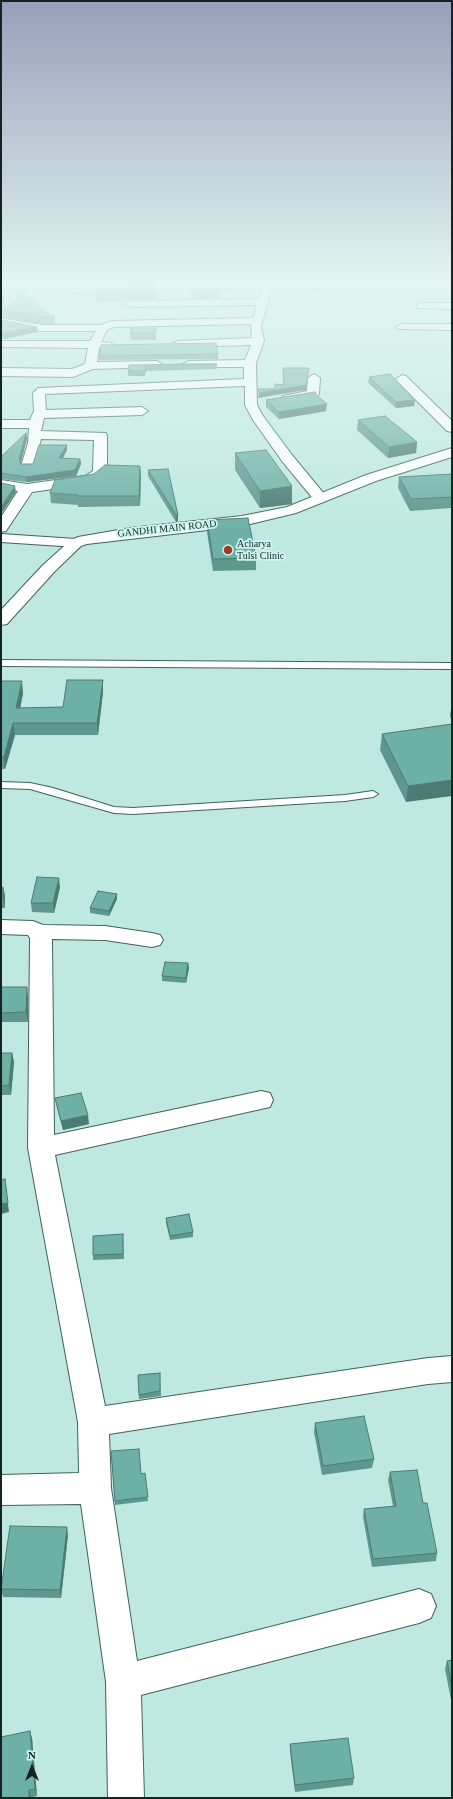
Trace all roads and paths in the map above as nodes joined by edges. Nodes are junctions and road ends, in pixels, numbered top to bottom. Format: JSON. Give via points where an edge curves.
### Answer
{"nodes":[{"id":1,"x":87,"y":365,"type":"edge"},
{"id":2,"x":250,"y":365,"type":"edge"},
{"id":3,"x":1,"y":372,"type":"edge"},
{"id":4,"x":314,"y":378,"type":"dead end"},
{"id":5,"x":402,"y":379,"type":"dead end"},
{"id":6,"x":250,"y":382,"type":"junction"},
{"id":7,"x":251,"y":405,"type":"junction"},
{"id":8,"x":142,"y":411,"type":"dead end"},
{"id":9,"x":1,"y":424,"type":"edge"},
{"id":10,"x":36,"y":424,"type":"junction"},
{"id":11,"x":452,"y":428,"type":"edge"},
{"id":12,"x":452,"y":452,"type":"edge"},
{"id":13,"x":28,"y":466,"type":"edge"},
{"id":14,"x":1,"y":484,"type":"edge"},
{"id":15,"x":27,"y":488,"type":"junction"},
{"id":16,"x":320,"y":498,"type":"junction"},
{"id":17,"x":1,"y":528,"type":"edge"},
{"id":18,"x":1,"y":538,"type":"edge"},
{"id":19,"x":76,"y":543,"type":"junction"},
{"id":20,"x":1,"y":620,"type":"edge"},
{"id":21,"x":1,"y":663,"type":"edge"},
{"id":22,"x":452,"y":666,"type":"edge"},
{"id":23,"x":1,"y":785,"type":"edge"},
{"id":24,"x":373,"y":794,"type":"dead end"},
{"id":25,"x":1,"y":927,"type":"edge"},
{"id":26,"x":40,"y":932,"type":"junction"},
{"id":27,"x":152,"y":940,"type":"dead end"},
{"id":28,"x":260,"y":1100,"type":"dead end"},
{"id":29,"x":41,"y":1148,"type":"junction"},
{"id":30,"x":452,"y":1369,"type":"edge"},
{"id":31,"x":93,"y":1422,"type":"junction"},
{"id":32,"x":95,"y":1488,"type":"junction"},
{"id":33,"x":1,"y":1490,"type":"edge"},
{"id":34,"x":419,"y":1606,"type":"dead end"},
{"id":35,"x":123,"y":1682,"type":"junction"},
{"id":36,"x":126,"y":1798,"type":"edge"}],
"edges":[{"from":1,"to":3,"type":"street","via":[[73,373]]},
{"from":2,"to":6,"type":"street"},
{"from":4,"to":7,"type":"street","via":[[313,394]]},
{"from":5,"to":11,"type":"street"},
{"from":6,"to":7,"type":"street"},
{"from":6,"to":10,"type":"street","via":[[48,390],[39,393]]},
{"from":7,"to":16,"type":"street","via":[[287,458]]},
{"from":8,"to":10,"type":"street"},
{"from":9,"to":10,"type":"street"},
{"from":10,"to":13,"type":"street"},
{"from":10,"to":15,"type":"street","via":[[101,436],[100,472],[89,480]]},
{"from":12,"to":16,"type":"street","name":"GANDHI MAIN ROAD","via":[[371,478]]},
{"from":14,"to":15,"type":"street"},
{"from":15,"to":17,"type":"street"},
{"from":16,"to":19,"type":"street","name":"GANDHI MAIN ROAD","via":[[291,510],[242,521],[91,538]]},
{"from":18,"to":19,"type":"street"},
{"from":19,"to":20,"type":"street","name":"GANDHI MAIN ROAD"},
{"from":21,"to":22,"type":"lane"},
{"from":23,"to":24,"type":"lane","via":[[30,786],[114,810],[133,811],[345,798]]},
{"from":25,"to":26,"type":"street","via":[[33,928]]},
{"from":26,"to":27,"type":"street","via":[[105,933]]},
{"from":26,"to":29,"type":"street"},
{"from":28,"to":29,"type":"street"},
{"from":29,"to":31,"type":"street"},
{"from":30,"to":31,"type":"street"},
{"from":31,"to":32,"type":"street"},
{"from":32,"to":33,"type":"street"},
{"from":32,"to":35,"type":"street"},
{"from":34,"to":35,"type":"street"},
{"from":35,"to":36,"type":"street"}]}
